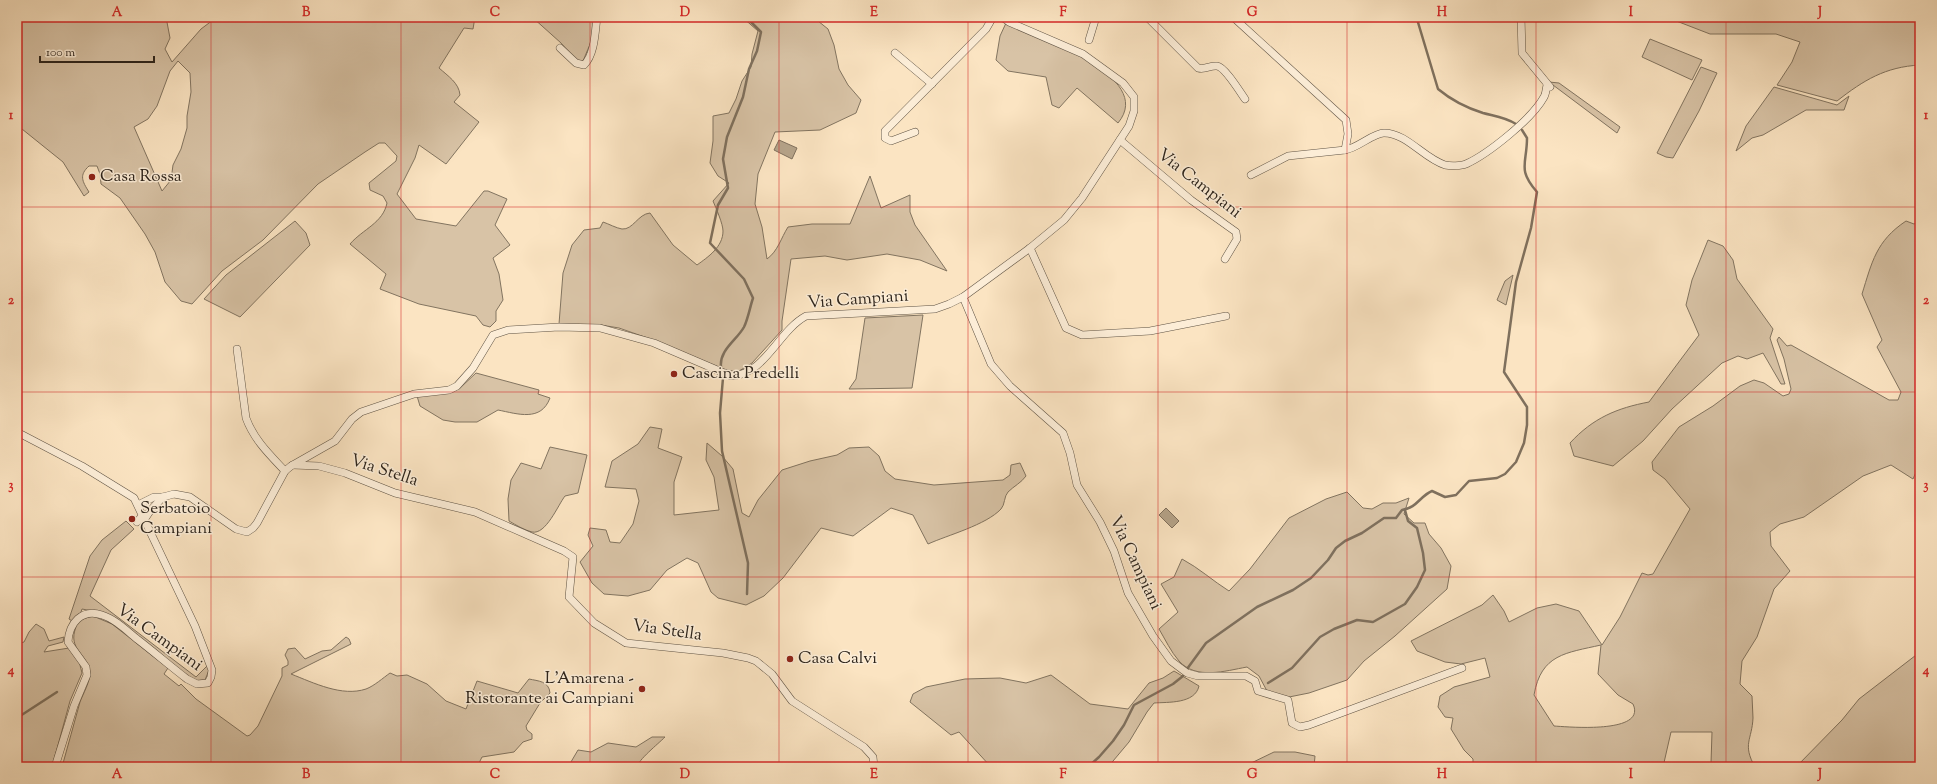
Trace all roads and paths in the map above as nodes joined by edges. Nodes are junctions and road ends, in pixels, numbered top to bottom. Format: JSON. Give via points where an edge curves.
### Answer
{"nodes":[{"id":1,"x":597,"y":17,"type":"edge"},
{"id":2,"x":993,"y":17,"type":"edge"},
{"id":3,"x":1002,"y":17,"type":"edge"},
{"id":4,"x":1096,"y":17,"type":"edge"},
{"id":5,"x":1147,"y":17,"type":"edge"},
{"id":6,"x":1233,"y":17,"type":"edge"},
{"id":7,"x":1521,"y":17,"type":"edge"},
{"id":8,"x":1088,"y":40,"type":"dead end"},
{"id":9,"x":560,"y":48,"type":"dead end"},
{"id":10,"x":895,"y":52,"type":"dead end"},
{"id":11,"x":932,"y":84,"type":"junction"},
{"id":12,"x":1246,"y":99,"type":"dead end"},
{"id":13,"x":915,"y":132,"type":"dead end"},
{"id":14,"x":1120,"y":140,"type":"junction"},
{"id":15,"x":1345,"y":150,"type":"junction"},
{"id":16,"x":1251,"y":175,"type":"dead end"},
{"id":17,"x":1030,"y":248,"type":"junction"},
{"id":18,"x":1225,"y":259,"type":"dead end"},
{"id":19,"x":963,"y":297,"type":"junction"},
{"id":20,"x":1226,"y":316,"type":"dead end"},
{"id":21,"x":237,"y":350,"type":"dead end"},
{"id":22,"x":17,"y":432,"type":"edge"},
{"id":23,"x":293,"y":465,"type":"junction"},
{"id":24,"x":285,"y":471,"type":"junction"},
{"id":25,"x":163,"y":497,"type":"junction"},
{"id":26,"x":138,"y":506,"type":"junction"},
{"id":27,"x":143,"y":518,"type":"junction"},
{"id":28,"x":136,"y":522,"type":"dead end"},
{"id":29,"x":1462,"y":668,"type":"dead end"},
{"id":30,"x":55,"y":767,"type":"edge"},
{"id":31,"x":874,"y":767,"type":"edge"}],
"edges":[{"from":1,"to":9,"type":"street","via":[[589,60],[584,65],[576,63]]},
{"from":2,"to":11,"type":"street","via":[[986,29]]},
{"from":3,"to":14,"type":"street","name":"Via Campiani","via":[[1083,54],[1123,83],[1134,97],[1134,111],[1129,126]]},
{"from":4,"to":8,"type":"street"},
{"from":5,"to":12,"type":"street","via":[[1198,68],[1222,68]]},
{"from":6,"to":15,"type":"street","via":[[1346,120],[1348,134]]},
{"from":7,"to":15,"type":"street","via":[[1522,53],[1549,86],[1544,97],[1520,126],[1464,164],[1446,165],[1394,134],[1381,133],[1353,149]]},
{"from":10,"to":11,"type":"street"},
{"from":11,"to":13,"type":"street","via":[[885,132],[885,138],[891,141]]},
{"from":14,"to":17,"type":"street","name":"Via Campiani","via":[[1082,198],[1064,220]]},
{"from":14,"to":18,"type":"street","name":"Via Campiani","via":[[1191,200],[1236,232],[1237,238]]},
{"from":15,"to":16,"type":"street","via":[[1288,156]]},
{"from":17,"to":19,"type":"street","name":"Via Campiani"},
{"from":17,"to":20,"type":"street","via":[[1066,328],[1082,335],[1166,329]]},
{"from":19,"to":23,"type":"street","name":"Via Campiani","via":[[935,309],[806,316],[795,324],[763,360],[739,376],[731,376],[654,344],[600,328],[508,330],[493,335],[473,368],[457,386],[449,390],[414,394],[361,412],[352,419],[335,441]]},
{"from":19,"to":29,"type":"street","name":"Via Campiani","via":[[991,364],[1010,386],[1062,434],[1070,453],[1077,485],[1114,551],[1128,593],[1171,661],[1187,674],[1246,676],[1255,681],[1258,691],[1286,698],[1292,723],[1300,727],[1320,722]]},
{"from":21,"to":24,"type":"street","via":[[246,418],[254,437]]},
{"from":22,"to":26,"type":"street","name":"Via Campiani","via":[[82,466],[134,498]]},
{"from":23,"to":24,"type":"street","name":"Via Campiani"},
{"from":23,"to":31,"type":"street","name":"Via Stella","via":[[319,466],[345,473],[395,493],[475,512],[564,551],[573,558],[569,597],[594,623],[626,643],[723,653],[756,661],[772,674],[792,701],[864,747],[874,757]]},
{"from":24,"to":25,"type":"street","name":"Via Campiani","via":[[257,523],[247,532],[236,529],[190,497],[174,494]]},
{"from":25,"to":26,"type":"street","name":"Via Campiani","via":[[154,496]]},
{"from":25,"to":27,"type":"street"},
{"from":26,"to":27,"type":"street","name":"Via Campiani"},
{"from":27,"to":28,"type":"street"},
{"from":27,"to":30,"type":"street","name":"Via Campiani","via":[[195,626],[212,670],[210,680],[203,685],[191,682],[114,620],[93,613],[82,615],[74,621],[68,642],[86,667],[86,675]]}]}
